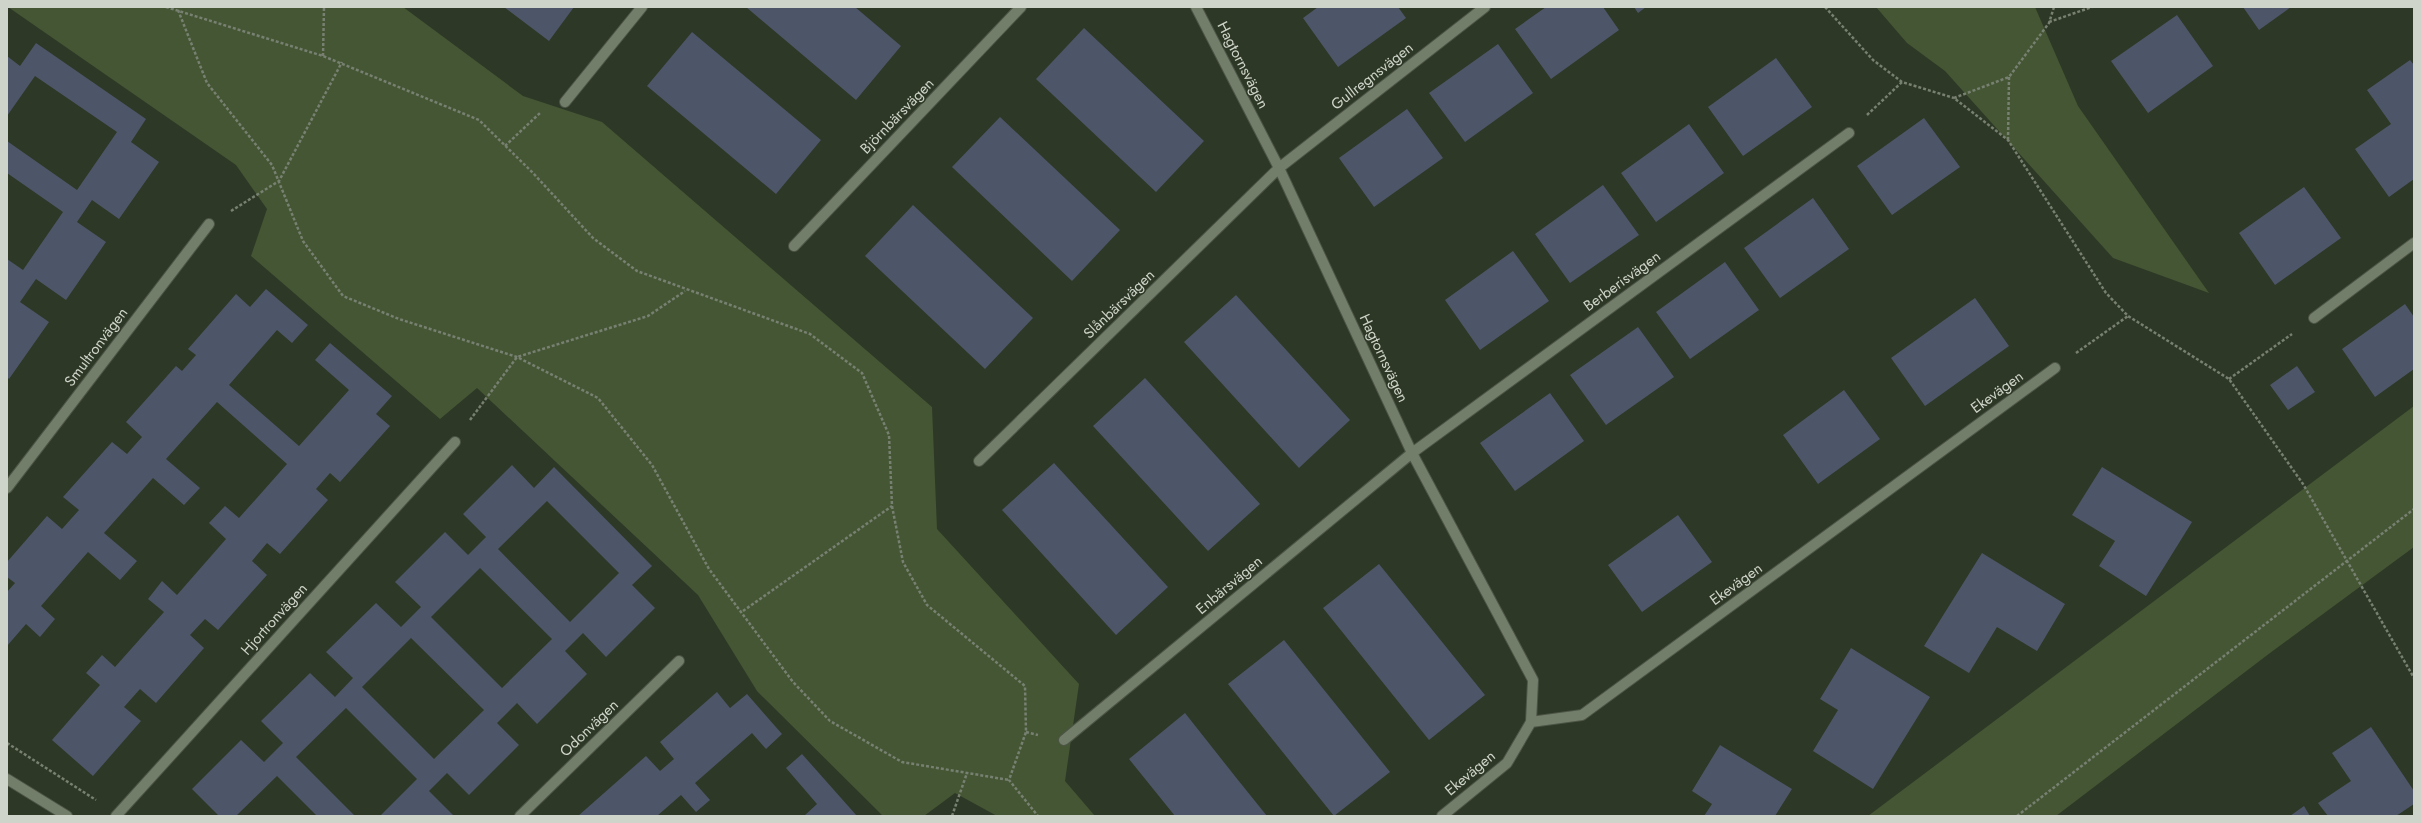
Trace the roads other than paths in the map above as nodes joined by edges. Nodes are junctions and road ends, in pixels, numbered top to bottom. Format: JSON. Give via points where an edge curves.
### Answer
{"nodes":[{"id":1,"x":642,"y":7,"type":"edge"},
{"id":2,"x":1021,"y":7,"type":"edge"},
{"id":3,"x":1196,"y":7,"type":"edge"},
{"id":4,"x":1485,"y":7,"type":"edge"},
{"id":5,"x":565,"y":102,"type":"road end"},
{"id":6,"x":1849,"y":133,"type":"road end"},
{"id":7,"x":1279,"y":168,"type":"junction"},
{"id":8,"x":209,"y":224,"type":"road end"},
{"id":9,"x":2414,"y":243,"type":"edge"},
{"id":10,"x":794,"y":246,"type":"dead end"},
{"id":11,"x":2314,"y":318,"type":"road end"},
{"id":12,"x":2055,"y":368,"type":"road end"},
{"id":13,"x":455,"y":442,"type":"road end"},
{"id":14,"x":1412,"y":453,"type":"junction"},
{"id":15,"x":979,"y":460,"type":"dead end"},
{"id":16,"x":7,"y":488,"type":"edge"},
{"id":17,"x":679,"y":661,"type":"dead end"},
{"id":18,"x":1531,"y":722,"type":"junction"},
{"id":19,"x":1064,"y":740,"type":"dead end"},
{"id":20,"x":7,"y":779,"type":"edge"},
{"id":21,"x":117,"y":815,"type":"edge"},
{"id":22,"x":67,"y":816,"type":"edge"},
{"id":23,"x":520,"y":816,"type":"edge"},
{"id":24,"x":1442,"y":816,"type":"edge"}],
"edges":[{"from":1,"to":5,"type":"street"},
{"from":2,"to":10,"type":"street","name":"Björnbärsvägen"},
{"from":3,"to":7,"type":"street","name":"Hagtornsvägen"},
{"from":4,"to":7,"type":"street","name":"Gullregnsvägen"},
{"from":6,"to":14,"type":"street","name":"Berberisvägen"},
{"from":7,"to":14,"type":"street","name":"Hagtornsvägen"},
{"from":7,"to":15,"type":"street","name":"Slånbärsvägen"},
{"from":8,"to":16,"type":"street","name":"Smultronvägen"},
{"from":9,"to":11,"type":"street"},
{"from":12,"to":18,"type":"street","name":"Ekevägen","via":[[1582,715]]},
{"from":13,"to":21,"type":"street","name":"Hjortronvägen"},
{"from":14,"to":18,"type":"street","name":"Hagtornsvägen","via":[[1533,680]]},
{"from":14,"to":19,"type":"street","name":"Enbärsvägen"},
{"from":17,"to":23,"type":"street","name":"Odonvägen"},
{"from":18,"to":24,"type":"street","name":"Ekevägen","via":[[1507,763]]},
{"from":20,"to":22,"type":"street"}]}
